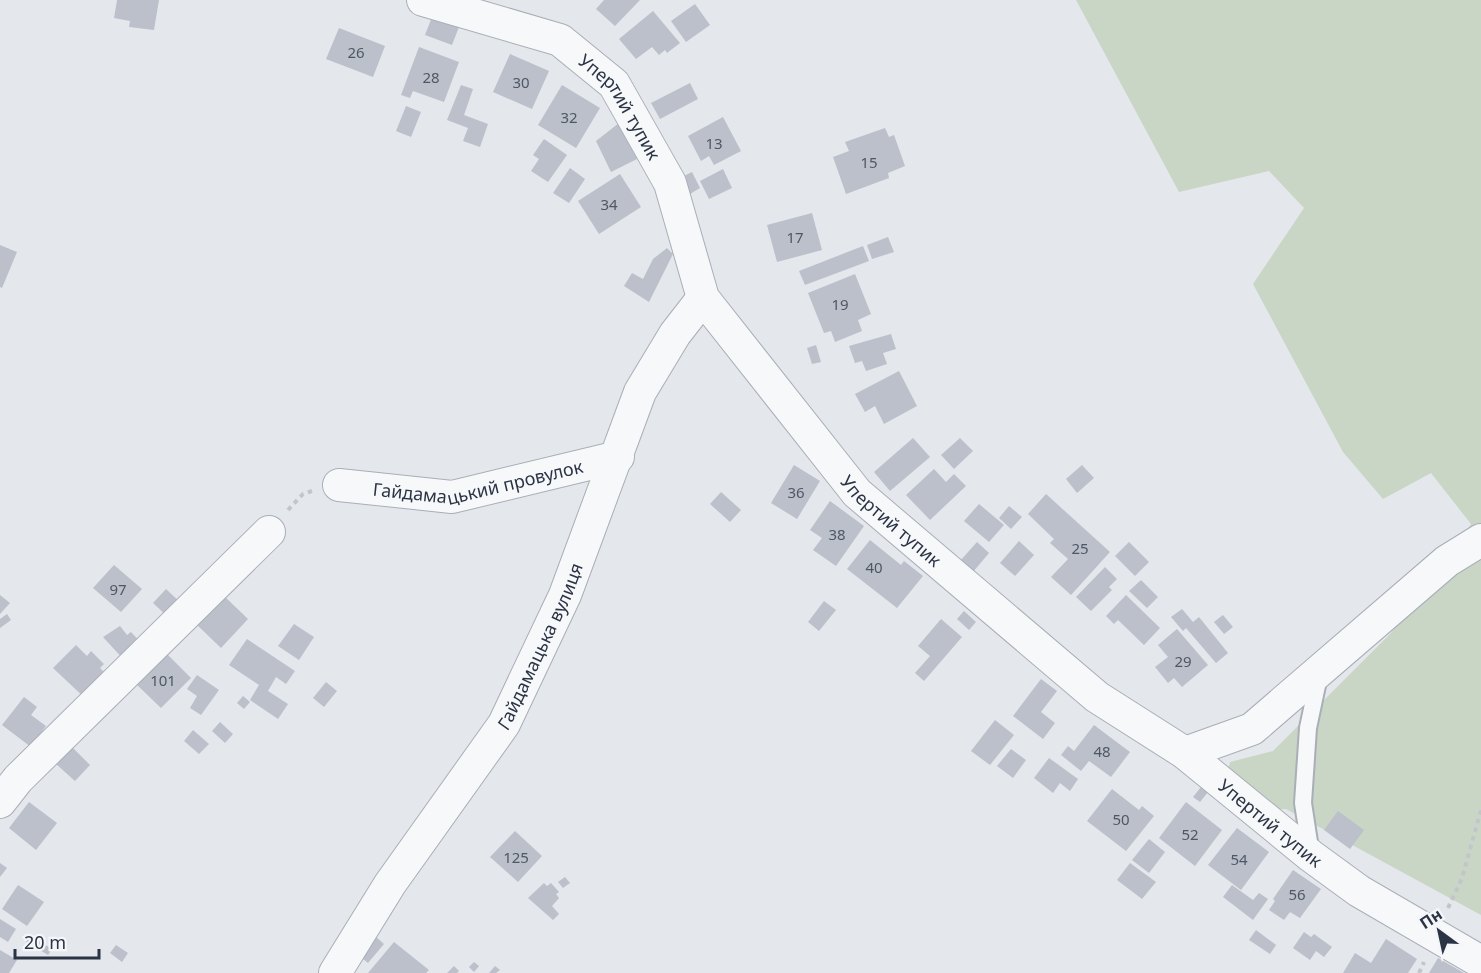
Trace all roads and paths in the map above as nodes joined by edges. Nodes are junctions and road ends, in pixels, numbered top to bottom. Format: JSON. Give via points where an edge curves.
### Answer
{"nodes":[{"id":1,"x":423,"y":0,"type":"edge"},
{"id":2,"x":703,"y":298,"type":"junction"},
{"id":3,"x":618,"y":457,"type":"junction"},
{"id":4,"x":339,"y":485,"type":"joint"},
{"id":5,"x":269,"y":532,"type":"joint"},
{"id":6,"x":1481,"y":540,"type":"edge"},
{"id":7,"x":1320,"y":668,"type":"junction"},
{"id":8,"x":1185,"y":753,"type":"junction"},
{"id":9,"x":6,"y":784,"type":"edge"},
{"id":10,"x":1481,"y":810,"type":"edge"},
{"id":11,"x":1311,"y":856,"type":"junction"},
{"id":12,"x":1435,"y":937,"type":"junction"},
{"id":13,"x":1481,"y":962,"type":"edge"},
{"id":14,"x":335,"y":973,"type":"edge"}],
"edges":[{"from":1,"to":2,"type":"street","name":"Упертий тупик","via":[[560,39],[614,84],[670,183]]},
{"from":2,"to":3,"type":"street","name":"Гайдамацька вулиця","via":[[675,334],[640,392]]},
{"from":2,"to":8,"type":"street","name":"Упертий тупик","via":[[857,493],[1097,697]]},
{"from":3,"to":4,"type":"street","name":"Гайдамацький провулок","via":[[452,497]]},
{"from":3,"to":14,"type":"street","name":"Гайдамацька вулиця","via":[[564,595],[504,724],[390,884]]},
{"from":4,"to":5,"type":"path","via":[[303,494]]},
{"from":5,"to":9,"type":"street"},
{"from":6,"to":7,"type":"street","via":[[1447,561]]},
{"from":7,"to":8,"type":"street","via":[[1252,729]]},
{"from":7,"to":11,"type":"lane","via":[[1308,728],[1303,803]]},
{"from":8,"to":11,"type":"street","name":"Упертий тупик"},
{"from":10,"to":12,"type":"path","via":[[1462,878]]},
{"from":11,"to":12,"type":"street","name":"Упертий тупик","via":[[1359,891]]},
{"from":12,"to":13,"type":"street","name":"Упертий тупик"}]}
